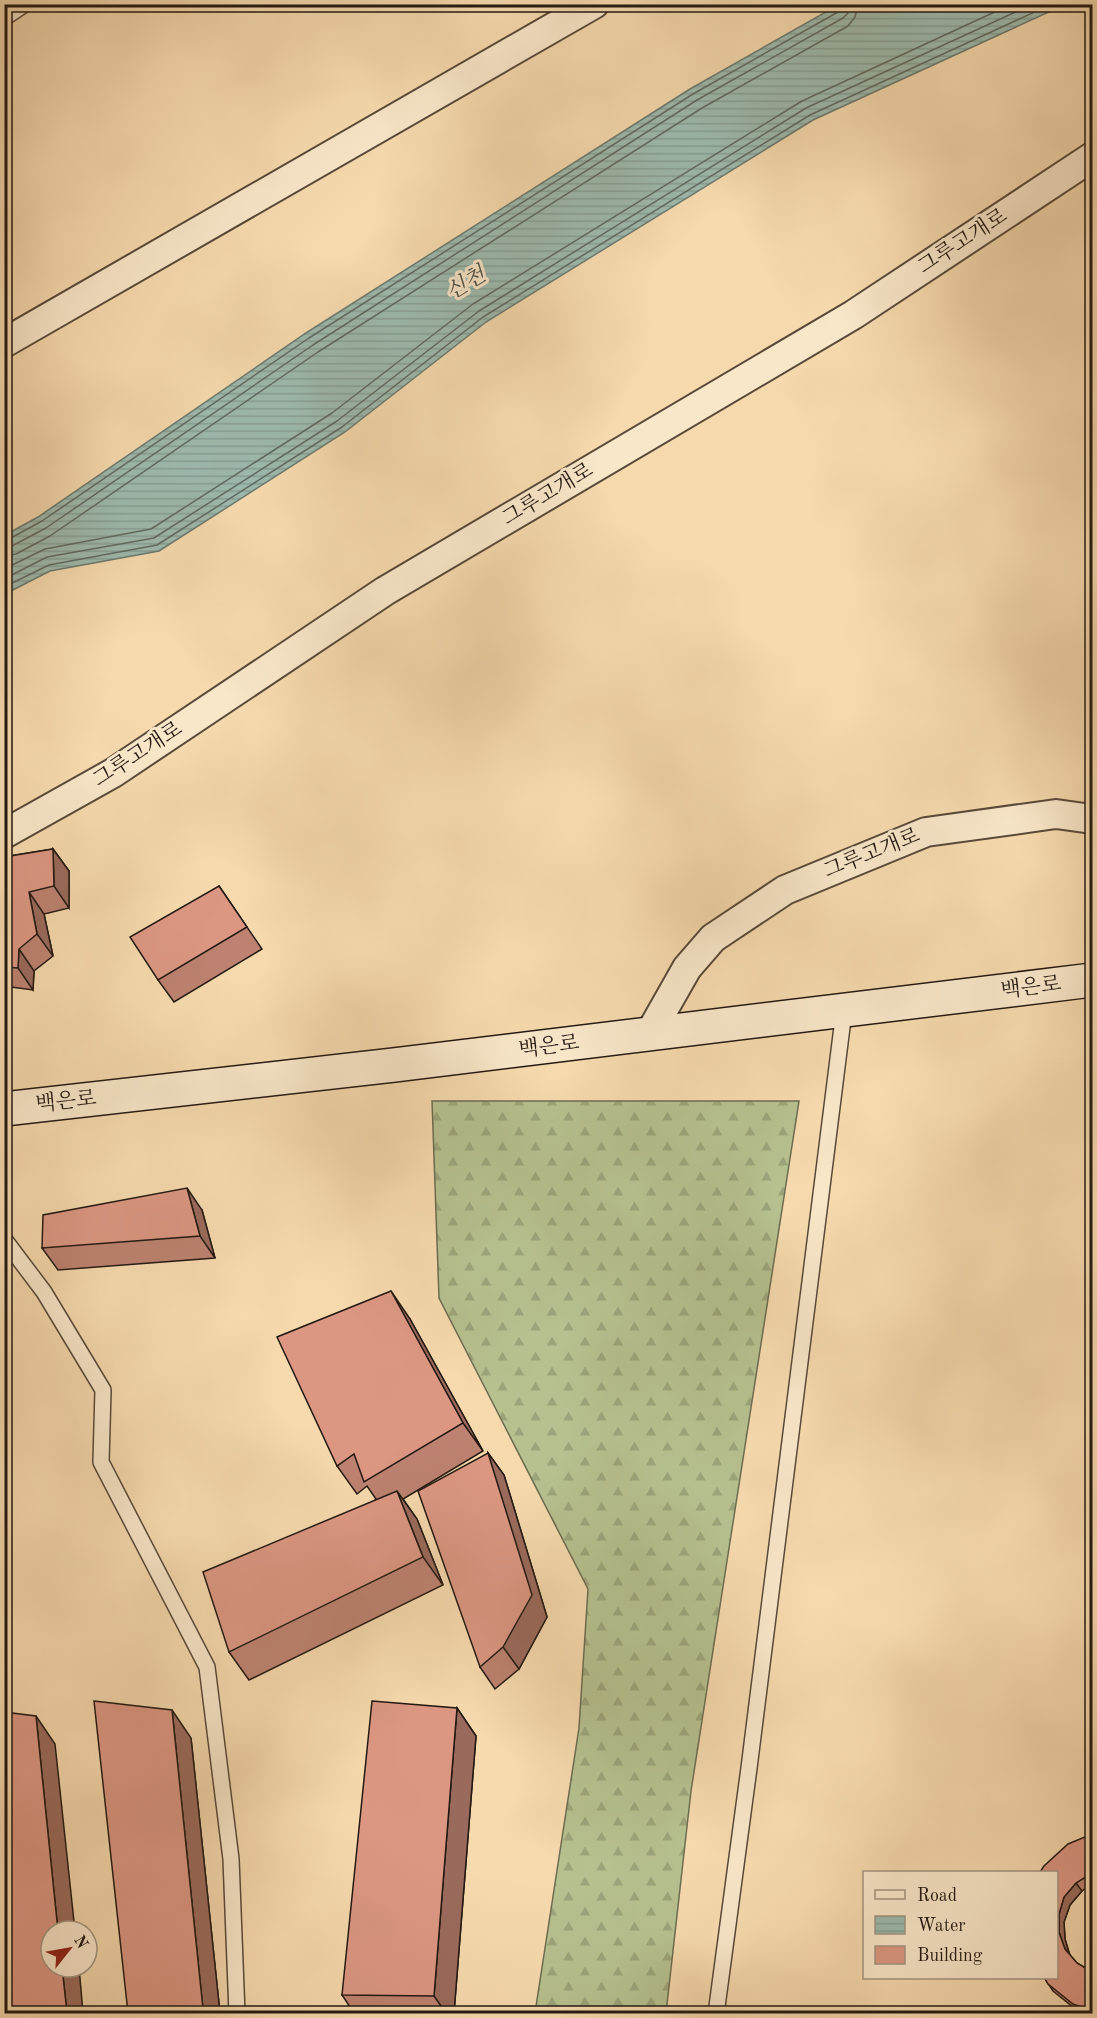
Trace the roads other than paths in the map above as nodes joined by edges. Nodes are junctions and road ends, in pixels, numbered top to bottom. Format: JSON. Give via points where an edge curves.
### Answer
{"nodes":[{"id":1,"x":25,"y":4,"type":"edge"},
{"id":2,"x":594,"y":4,"type":"edge"},
{"id":3,"x":4,"y":18,"type":"edge"},
{"id":4,"x":1092,"y":157,"type":"edge"},
{"id":5,"x":4,"y":343,"type":"edge"},
{"id":6,"x":1092,"y":819,"type":"edge"},
{"id":7,"x":4,"y":834,"type":"edge"},
{"id":8,"x":1092,"y":980,"type":"edge"},
{"id":9,"x":844,"y":1011,"type":"junction"},
{"id":10,"x":649,"y":1035,"type":"junction"},
{"id":11,"x":4,"y":1109,"type":"edge"},
{"id":12,"x":4,"y":1239,"type":"edge"},
{"id":13,"x":237,"y":2013,"type":"edge"},
{"id":14,"x":716,"y":2013,"type":"edge"}],
"edges":[{"from":1,"to":3,"type":"lane"},
{"from":2,"to":5,"type":"street"},
{"from":4,"to":7,"type":"street","name":"그루고개로","via":[[853,315],[385,591],[113,773]]},
{"from":6,"to":10,"type":"street","name":"그루고개로","via":[[1056,814],[926,832],[785,890],[712,938],[687,968]]},
{"from":8,"to":9,"type":"main road","name":"백은로"},
{"from":9,"to":10,"type":"main road","name":"백은로"},
{"from":9,"to":14,"type":"lane"},
{"from":10,"to":11,"type":"main road","name":"백은로"},
{"from":12,"to":13,"type":"lane","via":[[44,1292],[103,1390],[101,1462],[207,1667],[231,1859]]}]}
